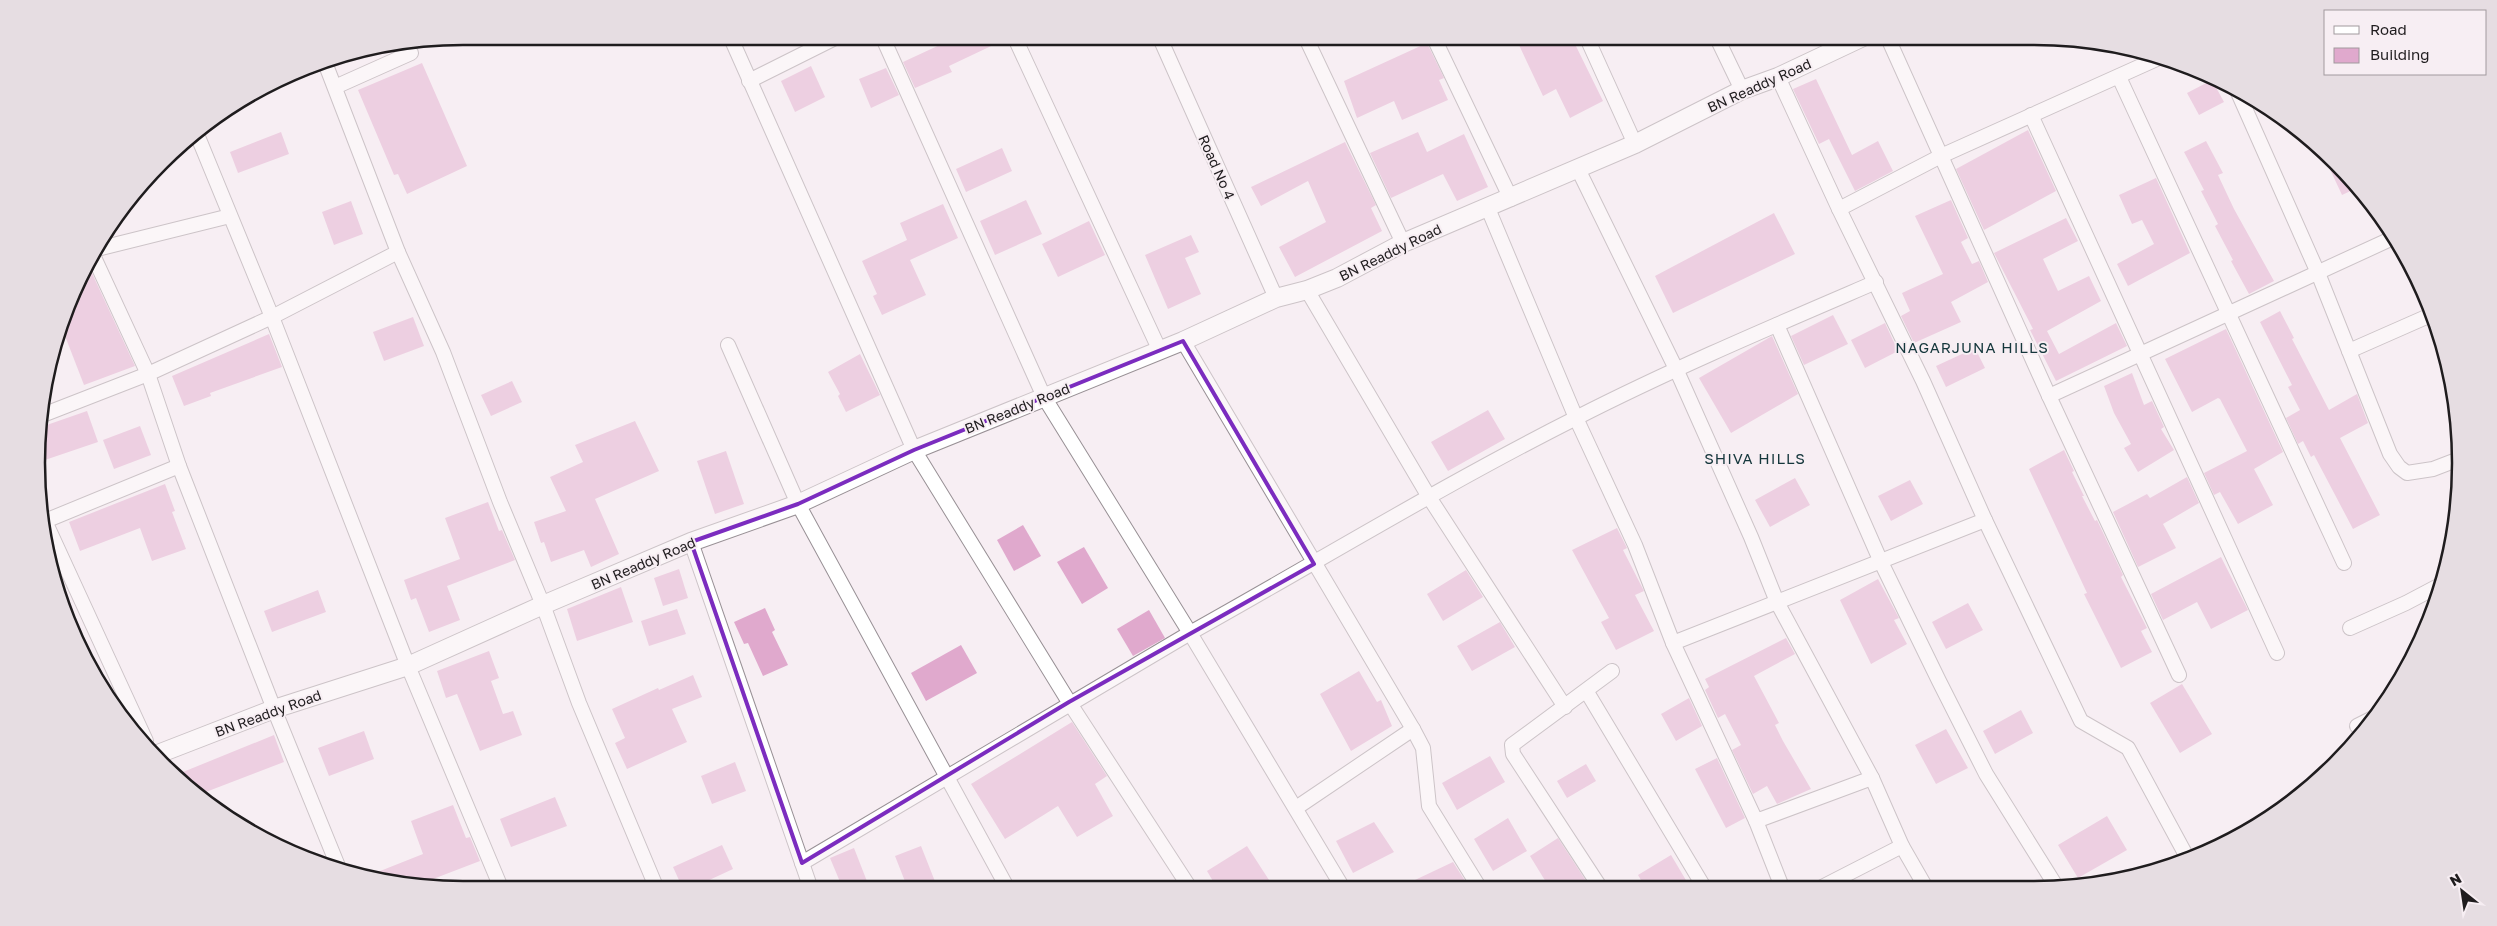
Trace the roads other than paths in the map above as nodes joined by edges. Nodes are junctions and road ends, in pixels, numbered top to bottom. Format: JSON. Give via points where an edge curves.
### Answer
{"nodes":[{"id":1,"x":734,"y":45,"type":"edge"},
{"id":2,"x":821,"y":45,"type":"edge"},
{"id":3,"x":886,"y":45,"type":"edge"},
{"id":4,"x":1018,"y":45,"type":"edge"},
{"id":5,"x":1163,"y":45,"type":"edge"},
{"id":6,"x":1309,"y":45,"type":"edge"},
{"id":7,"x":1438,"y":45,"type":"edge"},
{"id":8,"x":1590,"y":45,"type":"edge"},
{"id":9,"x":1720,"y":45,"type":"edge"},
{"id":10,"x":1844,"y":45,"type":"edge"},
{"id":11,"x":1891,"y":45,"type":"edge"},
{"id":12,"x":411,"y":52,"type":"dead end"},
{"id":13,"x":2151,"y":62,"type":"edge"},
{"id":14,"x":327,"y":68,"type":"edge"},
{"id":15,"x":1778,"y":77,"type":"junction"},
{"id":16,"x":2119,"y":77,"type":"junction"},
{"id":17,"x":749,"y":81,"type":"junction"},
{"id":18,"x":335,"y":86,"type":"junction"},
{"id":19,"x":1742,"y":90,"type":"junction"},
{"id":20,"x":2241,"y":100,"type":"edge"},
{"id":21,"x":2031,"y":115,"type":"junction"},
{"id":22,"x":199,"y":139,"type":"edge"},
{"id":23,"x":1635,"y":144,"type":"junction"},
{"id":24,"x":1941,"y":156,"type":"junction"},
{"id":25,"x":1578,"y":169,"type":"junction"},
{"id":26,"x":1510,"y":199,"type":"junction"},
{"id":27,"x":1487,"y":206,"type":"junction"},
{"id":28,"x":1839,"y":209,"type":"junction"},
{"id":29,"x":230,"y":216,"type":"junction"},
{"id":30,"x":2388,"y":240,"type":"edge"},
{"id":31,"x":1403,"y":243,"type":"junction"},
{"id":32,"x":105,"y":248,"type":"edge"},
{"id":33,"x":398,"y":252,"type":"junction"},
{"id":34,"x":97,"y":261,"type":"edge"},
{"id":35,"x":2318,"y":273,"type":"junction"},
{"id":36,"x":1876,"y":282,"type":"junction"},
{"id":37,"x":1307,"y":290,"type":"junction"},
{"id":38,"x":1276,"y":298,"type":"junction"},
{"id":39,"x":2228,"y":314,"type":"junction"},
{"id":40,"x":272,"y":317,"type":"junction"},
{"id":41,"x":2426,"y":317,"type":"edge"},
{"id":42,"x":1777,"y":325,"type":"junction"},
{"id":43,"x":1183,"y":342,"type":"junction"},
{"id":44,"x":728,"y":345,"type":"dead end"},
{"id":45,"x":1160,"y":351,"type":"junction"},
{"id":46,"x":2349,"y":351,"type":"junction"},
{"id":47,"x":2139,"y":354,"type":"junction"},
{"id":48,"x":1677,"y":371,"type":"junction"},
{"id":49,"x":148,"y":374,"type":"junction"},
{"id":50,"x":2049,"y":396,"type":"junction"},
{"id":51,"x":1044,"y":397,"type":"junction"},
{"id":52,"x":48,"y":413,"type":"edge"},
{"id":53,"x":1576,"y":418,"type":"junction"},
{"id":54,"x":914,"y":450,"type":"junction"},
{"id":55,"x":2452,"y":462,"type":"edge"},
{"id":56,"x":179,"y":466,"type":"junction"},
{"id":57,"x":1430,"y":497,"type":"junction"},
{"id":58,"x":798,"y":504,"type":"junction"},
{"id":59,"x":49,"y":518,"type":"edge"},
{"id":60,"x":1985,"y":520,"type":"junction"},
{"id":61,"x":52,"y":537,"type":"edge"},
{"id":62,"x":691,"y":542,"type":"junction"},
{"id":63,"x":1880,"y":562,"type":"junction"},
{"id":64,"x":1314,"y":564,"type":"junction"},
{"id":65,"x":2344,"y":564,"type":"dead end"},
{"id":66,"x":2432,"y":589,"type":"edge"},
{"id":67,"x":1777,"y":602,"type":"junction"},
{"id":68,"x":543,"y":605,"type":"junction"},
{"id":69,"x":2350,"y":628,"type":"dead end"},
{"id":70,"x":1190,"y":633,"type":"junction"},
{"id":71,"x":1673,"y":643,"type":"junction"},
{"id":72,"x":2277,"y":653,"type":"dead end"},
{"id":73,"x":408,"y":666,"type":"junction"},
{"id":74,"x":1612,"y":671,"type":"dead end"},
{"id":75,"x":2178,"y":675,"type":"dead end"},
{"id":76,"x":1587,"y":692,"type":"junction"},
{"id":77,"x":1069,"y":702,"type":"junction"},
{"id":78,"x":1565,"y":707,"type":"junction"},
{"id":79,"x":274,"y":709,"type":"junction"},
{"id":80,"x":2360,"y":725,"type":"edge"},
{"id":81,"x":2357,"y":726,"type":"dead end"},
{"id":82,"x":140,"y":728,"type":"edge"},
{"id":83,"x":1413,"y":729,"type":"junction"},
{"id":84,"x":161,"y":753,"type":"edge"},
{"id":85,"x":945,"y":776,"type":"junction"},
{"id":86,"x":1872,"y":778,"type":"junction"},
{"id":87,"x":1296,"y":808,"type":"junction"},
{"id":88,"x":1756,"y":821,"type":"junction"},
{"id":89,"x":1902,"y":846,"type":"junction"},
{"id":90,"x":2185,"y":853,"type":"edge"},
{"id":91,"x":336,"y":861,"type":"edge"},
{"id":92,"x":802,"y":863,"type":"junction"},
{"id":93,"x":2052,"y":880,"type":"edge"},
{"id":94,"x":498,"y":881,"type":"edge"},
{"id":95,"x":654,"y":881,"type":"edge"},
{"id":96,"x":808,"y":881,"type":"edge"},
{"id":97,"x":1004,"y":881,"type":"edge"},
{"id":98,"x":1185,"y":881,"type":"edge"},
{"id":99,"x":1339,"y":881,"type":"edge"},
{"id":100,"x":1475,"y":881,"type":"edge"},
{"id":101,"x":1596,"y":881,"type":"edge"},
{"id":102,"x":1700,"y":881,"type":"edge"},
{"id":103,"x":1780,"y":881,"type":"edge"},
{"id":104,"x":1834,"y":881,"type":"edge"},
{"id":105,"x":1922,"y":881,"type":"edge"}],
"edges":[{"from":1,"to":17,"type":"street"},
{"from":2,"to":17,"type":"street"},
{"from":3,"to":51,"type":"street"},
{"from":4,"to":45,"type":"street"},
{"from":5,"to":38,"type":"street","name":"Road No 4"},
{"from":6,"to":31,"type":"street"},
{"from":7,"to":26,"type":"street"},
{"from":8,"to":23,"type":"street"},
{"from":9,"to":19,"type":"street"},
{"from":10,"to":15,"type":"street","name":"BN Readdy Road"},
{"from":11,"to":24,"type":"street"},
{"from":12,"to":18,"type":"street"},
{"from":13,"to":16,"type":"street"},
{"from":14,"to":18,"type":"street"},
{"from":15,"to":19,"type":"street","name":"BN Readdy Road"},
{"from":15,"to":28,"type":"street"},
{"from":16,"to":21,"type":"street"},
{"from":16,"to":39,"type":"street"},
{"from":17,"to":54,"type":"street"},
{"from":18,"to":33,"type":"street"},
{"from":19,"to":23,"type":"street","name":"BN Readdy Road"},
{"from":20,"to":35,"type":"street"},
{"from":21,"to":24,"type":"street"},
{"from":21,"to":47,"type":"street"},
{"from":22,"to":29,"type":"street"},
{"from":23,"to":25,"type":"street","name":"BN Readdy Road"},
{"from":24,"to":28,"type":"street"},
{"from":24,"to":50,"type":"street"},
{"from":25,"to":26,"type":"street","name":"BN Readdy Road"},
{"from":25,"to":48,"type":"street"},
{"from":26,"to":27,"type":"street","name":"BN Readdy Road"},
{"from":27,"to":31,"type":"street","name":"BN Readdy Road"},
{"from":27,"to":53,"type":"street"},
{"from":28,"to":36,"type":"street"},
{"from":29,"to":32,"type":"street"},
{"from":29,"to":40,"type":"street"},
{"from":30,"to":35,"type":"street"},
{"from":31,"to":37,"type":"street","name":"BN Readdy Road"},
{"from":33,"to":40,"type":"street"},
{"from":33,"to":68,"type":"street","via":[[443,352]]},
{"from":34,"to":49,"type":"street"},
{"from":35,"to":39,"type":"street"},
{"from":35,"to":46,"type":"street"},
{"from":36,"to":42,"type":"street"},
{"from":36,"to":60,"type":"street"},
{"from":37,"to":38,"type":"street","name":"BN Readdy Road"},
{"from":37,"to":57,"type":"street"},
{"from":38,"to":43,"type":"street","name":"BN Readdy Road"},
{"from":39,"to":47,"type":"street"},
{"from":39,"to":65,"type":"street"},
{"from":40,"to":49,"type":"street"},
{"from":40,"to":73,"type":"street"},
{"from":41,"to":46,"type":"street"},
{"from":42,"to":48,"type":"street"},
{"from":42,"to":63,"type":"street"},
{"from":43,"to":45,"type":"street","name":"BN Readdy Road"},
{"from":43,"to":64,"type":"street"},
{"from":44,"to":58,"type":"street"},
{"from":45,"to":51,"type":"street","name":"BN Readdy Road"},
{"from":46,"to":55,"type":"street","via":[[2398,467],[2407,473]]},
{"from":47,"to":50,"type":"street"},
{"from":47,"to":72,"type":"street"},
{"from":48,"to":53,"type":"street"},
{"from":48,"to":67,"type":"street"},
{"from":49,"to":52,"type":"street"},
{"from":49,"to":56,"type":"street"},
{"from":50,"to":75,"type":"street"},
{"from":51,"to":54,"type":"street","name":"BN Readdy Road"},
{"from":51,"to":70,"type":"street"},
{"from":53,"to":57,"type":"street"},
{"from":53,"to":71,"type":"street","via":[[1635,545]]},
{"from":54,"to":58,"type":"street","name":"BN Readdy Road"},
{"from":54,"to":77,"type":"street"},
{"from":56,"to":59,"type":"street"},
{"from":56,"to":79,"type":"street"},
{"from":57,"to":64,"type":"street"},
{"from":57,"to":78,"type":"street"},
{"from":58,"to":62,"type":"street","name":"BN Readdy Road"},
{"from":58,"to":85,"type":"street"},
{"from":60,"to":63,"type":"street"},
{"from":60,"to":90,"type":"street","via":[[2081,721],[2128,748]]},
{"from":61,"to":82,"type":"street"},
{"from":62,"to":68,"type":"street","name":"BN Readdy Road"},
{"from":62,"to":92,"type":"street"},
{"from":63,"to":67,"type":"street"},
{"from":63,"to":93,"type":"street","via":[[1986,774]]},
{"from":64,"to":70,"type":"street"},
{"from":64,"to":83,"type":"street"},
{"from":66,"to":69,"type":"street"},
{"from":67,"to":71,"type":"street"},
{"from":67,"to":86,"type":"street"},
{"from":68,"to":73,"type":"street","name":"BN Readdy Road"},
{"from":68,"to":95,"type":"street","via":[[579,703]]},
{"from":70,"to":77,"type":"street"},
{"from":70,"to":87,"type":"street"},
{"from":71,"to":88,"type":"street"},
{"from":73,"to":79,"type":"street","name":"BN Readdy Road"},
{"from":73,"to":94,"type":"street"},
{"from":74,"to":76,"type":"street"},
{"from":76,"to":78,"type":"street"},
{"from":76,"to":102,"type":"street"},
{"from":77,"to":85,"type":"street"},
{"from":77,"to":98,"type":"street"},
{"from":78,"to":101,"type":"street","via":[[1520,737],[1512,745],[1513,754]]},
{"from":79,"to":84,"type":"street","name":"BN Readdy Road"},
{"from":79,"to":91,"type":"street"},
{"from":80,"to":81,"type":"street"},
{"from":83,"to":87,"type":"street"},
{"from":83,"to":100,"type":"street","via":[[1423,748],[1429,806]]},
{"from":85,"to":92,"type":"street"},
{"from":85,"to":97,"type":"street"},
{"from":86,"to":88,"type":"street"},
{"from":86,"to":89,"type":"street"},
{"from":87,"to":99,"type":"street"},
{"from":88,"to":103,"type":"street"},
{"from":89,"to":104,"type":"street"},
{"from":89,"to":105,"type":"street"},
{"from":92,"to":96,"type":"street"}]}
